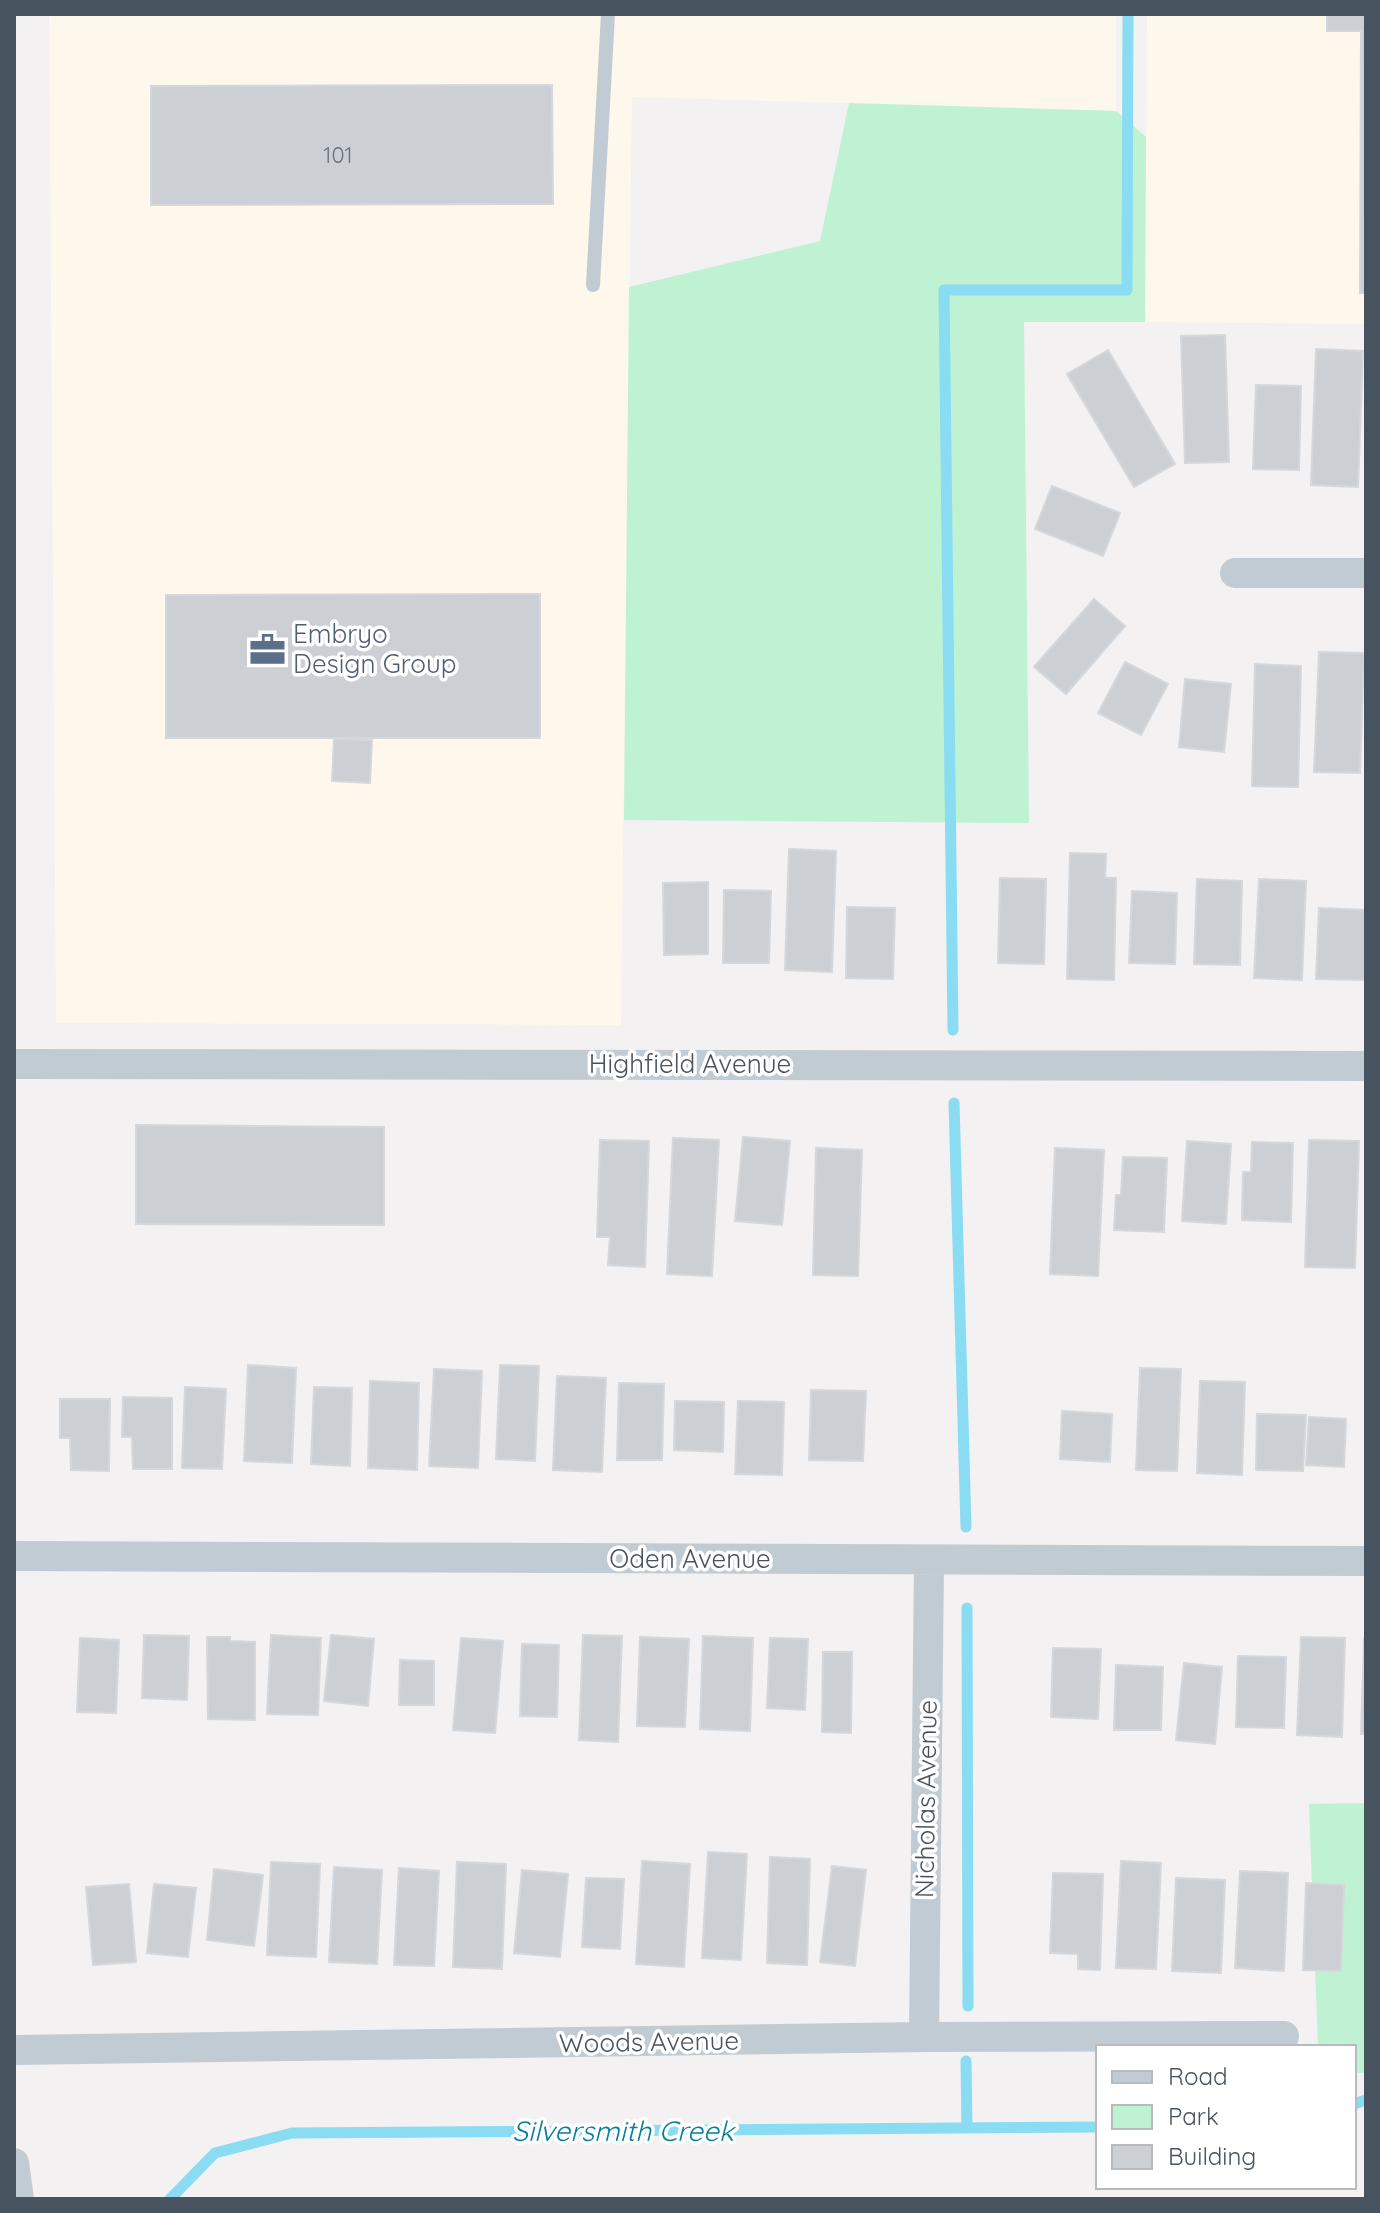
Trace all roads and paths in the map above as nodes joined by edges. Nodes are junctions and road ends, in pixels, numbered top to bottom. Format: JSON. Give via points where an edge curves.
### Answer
{"nodes":[{"id":1,"x":608,"y":14,"type":"edge"},
{"id":2,"x":593,"y":285,"type":"dead end"},
{"id":3,"x":1235,"y":573,"type":"dead end"},
{"id":4,"x":1366,"y":573,"type":"edge"},
{"id":5,"x":14,"y":1064,"type":"edge"},
{"id":6,"x":1366,"y":1066,"type":"edge"},
{"id":7,"x":14,"y":1556,"type":"edge"},
{"id":8,"x":929,"y":1560,"type":"junction"},
{"id":9,"x":1366,"y":1561,"type":"edge"},
{"id":10,"x":1284,"y":2036,"type":"dead end"},
{"id":11,"x":924,"y":2037,"type":"junction"},
{"id":12,"x":14,"y":2050,"type":"edge"},
{"id":13,"x":14,"y":2163,"type":"edge"},
{"id":14,"x":19,"y":2199,"type":"edge"}],
"edges":[{"from":1,"to":2,"type":"lane"},
{"from":3,"to":4,"type":"street"},
{"from":5,"to":6,"type":"street","name":"Highfield Avenue"},
{"from":7,"to":8,"type":"street","name":"Oden Avenue"},
{"from":8,"to":9,"type":"street","name":"Oden Avenue"},
{"from":8,"to":11,"type":"street","name":"Nicholas Avenue"},
{"from":10,"to":11,"type":"street","name":"Woods Avenue"},
{"from":11,"to":12,"type":"street","name":"Woods Avenue"},
{"from":13,"to":14,"type":"street"}]}
